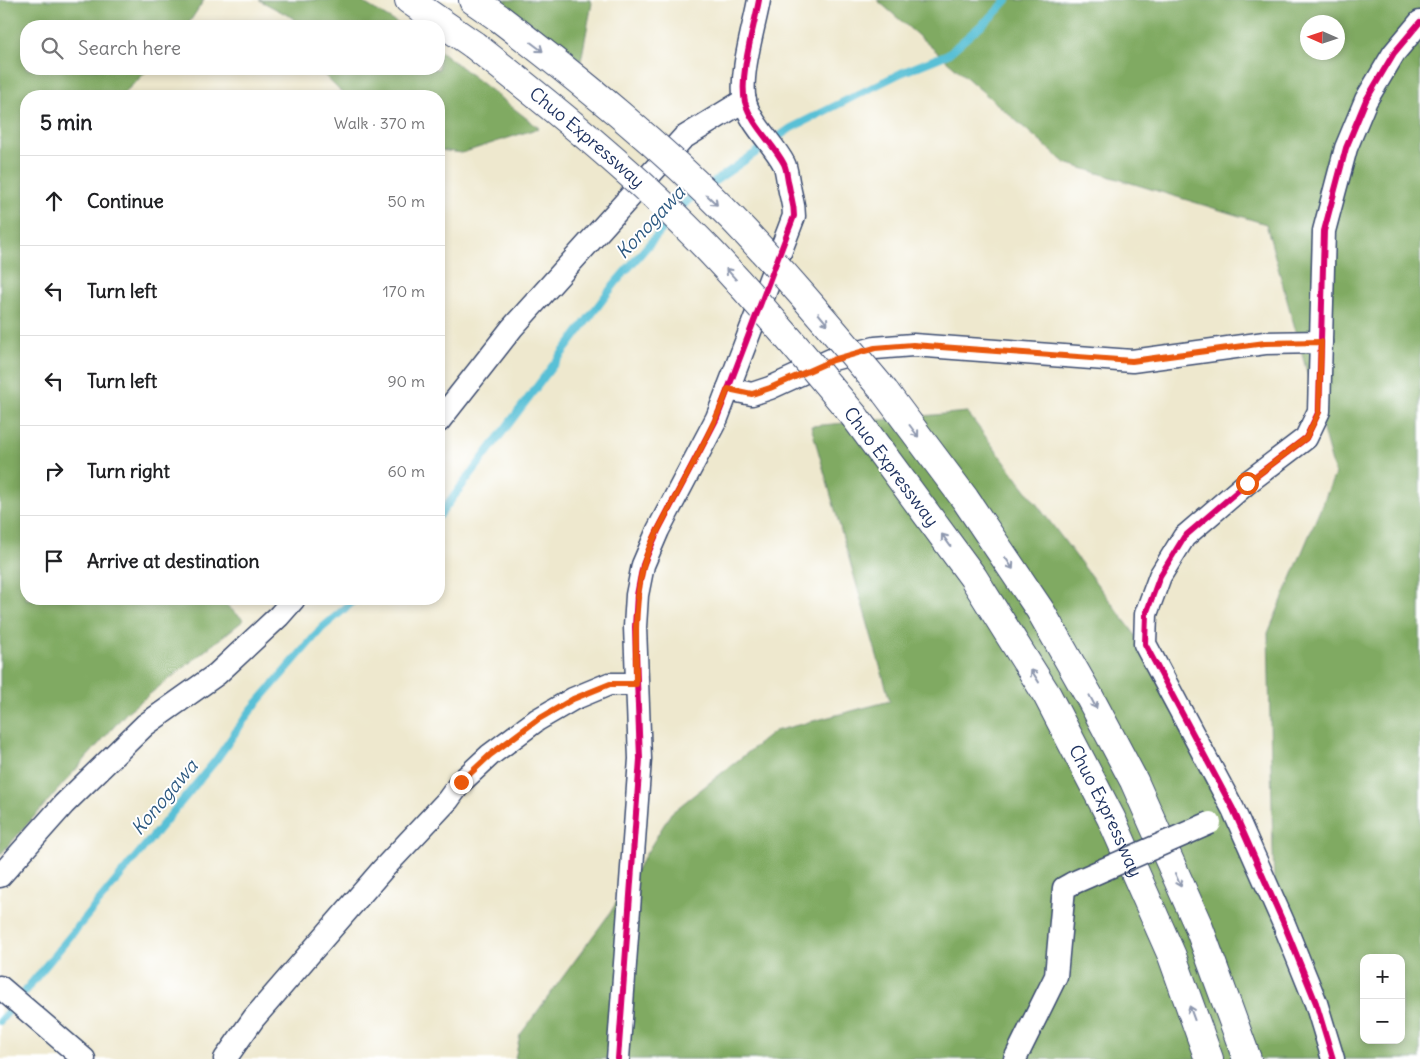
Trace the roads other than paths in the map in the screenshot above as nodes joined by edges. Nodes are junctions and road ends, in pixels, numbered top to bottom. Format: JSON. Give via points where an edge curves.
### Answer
{"nodes":[{"id":1,"x":409,"y":0,"type":"edge"},
{"id":2,"x":473,"y":0,"type":"edge"},
{"id":3,"x":759,"y":0,"type":"edge"},
{"id":4,"x":438,"y":20,"type":"edge"},
{"id":5,"x":1420,"y":22,"type":"edge"},
{"id":6,"x":445,"y":25,"type":"edge"},
{"id":7,"x":745,"y":100,"type":"junction"},
{"id":8,"x":1321,"y":342,"type":"junction"},
{"id":9,"x":728,"y":389,"type":"junction"},
{"id":10,"x":445,"y":412,"type":"edge"},
{"id":11,"x":289,"y":605,"type":"edge"},
{"id":12,"x":636,"y":684,"type":"junction"},
{"id":13,"x":1233,"y":809,"type":"junction"},
{"id":14,"x":0,"y":876,"type":"edge"},
{"id":15,"x":0,"y":987,"type":"edge"},
{"id":16,"x":84,"y":1059,"type":"edge"},
{"id":17,"x":225,"y":1059,"type":"edge"},
{"id":18,"x":618,"y":1059,"type":"edge"},
{"id":19,"x":1015,"y":1059,"type":"edge"},
{"id":20,"x":1209,"y":1059,"type":"edge"},
{"id":21,"x":1247,"y":1059,"type":"edge"},
{"id":22,"x":1333,"y":1059,"type":"edge"}],
"edges":[{"from":4,"to":1,"type":"highway","name":"Chuo Expressway","one_way":true,"bridge":true},
{"from":2,"to":21,"type":"highway","name":"Chuo Expressway","one_way":true,"bridge":true,"via":[[575,76],[653,143],[732,218],[885,392],[965,499],[1040,610],[1134,781],[1198,926]]},
{"from":3,"to":7,"type":"street","via":[[744,76]]},
{"from":5,"to":8,"type":"street","via":[[1394,53],[1366,100],[1346,148],[1324,232]]},
{"from":20,"to":6,"type":"highway","name":"Chuo Expressway","one_way":true,"bridge":true,"via":[[1172,956],[1114,827],[1047,695],[972,577],[855,417],[792,340],[703,244],[628,172],[553,107]]},
{"from":7,"to":9,"type":"street","via":[[748,111],[785,165],[794,216]]},
{"from":7,"to":10,"type":"street","via":[[683,138],[512,328]]},
{"from":8,"to":9,"type":"street","via":[[1265,343],[1132,361],[913,345],[875,348],[833,360],[752,394]]},
{"from":8,"to":13,"type":"street","via":[[1319,412],[1306,438],[1247,483],[1184,538],[1160,576],[1146,614],[1145,644]]},
{"from":9,"to":12,"type":"street","via":[[717,418],[643,565],[635,627]]},
{"from":11,"to":14,"type":"street","via":[[217,674],[145,725],[64,804]]},
{"from":12,"to":17,"type":"street","via":[[610,684],[573,699],[537,720],[490,755],[461,782],[377,876],[254,1018]]},
{"from":12,"to":18,"type":"street","via":[[640,759]]},
{"from":13,"to":19,"type":"street","bridge":true,"via":[[1210,823],[1064,888],[1056,976]]},
{"from":13,"to":22,"type":"street","via":[[1316,1002]]},
{"from":15,"to":16,"type":"street"}]}
